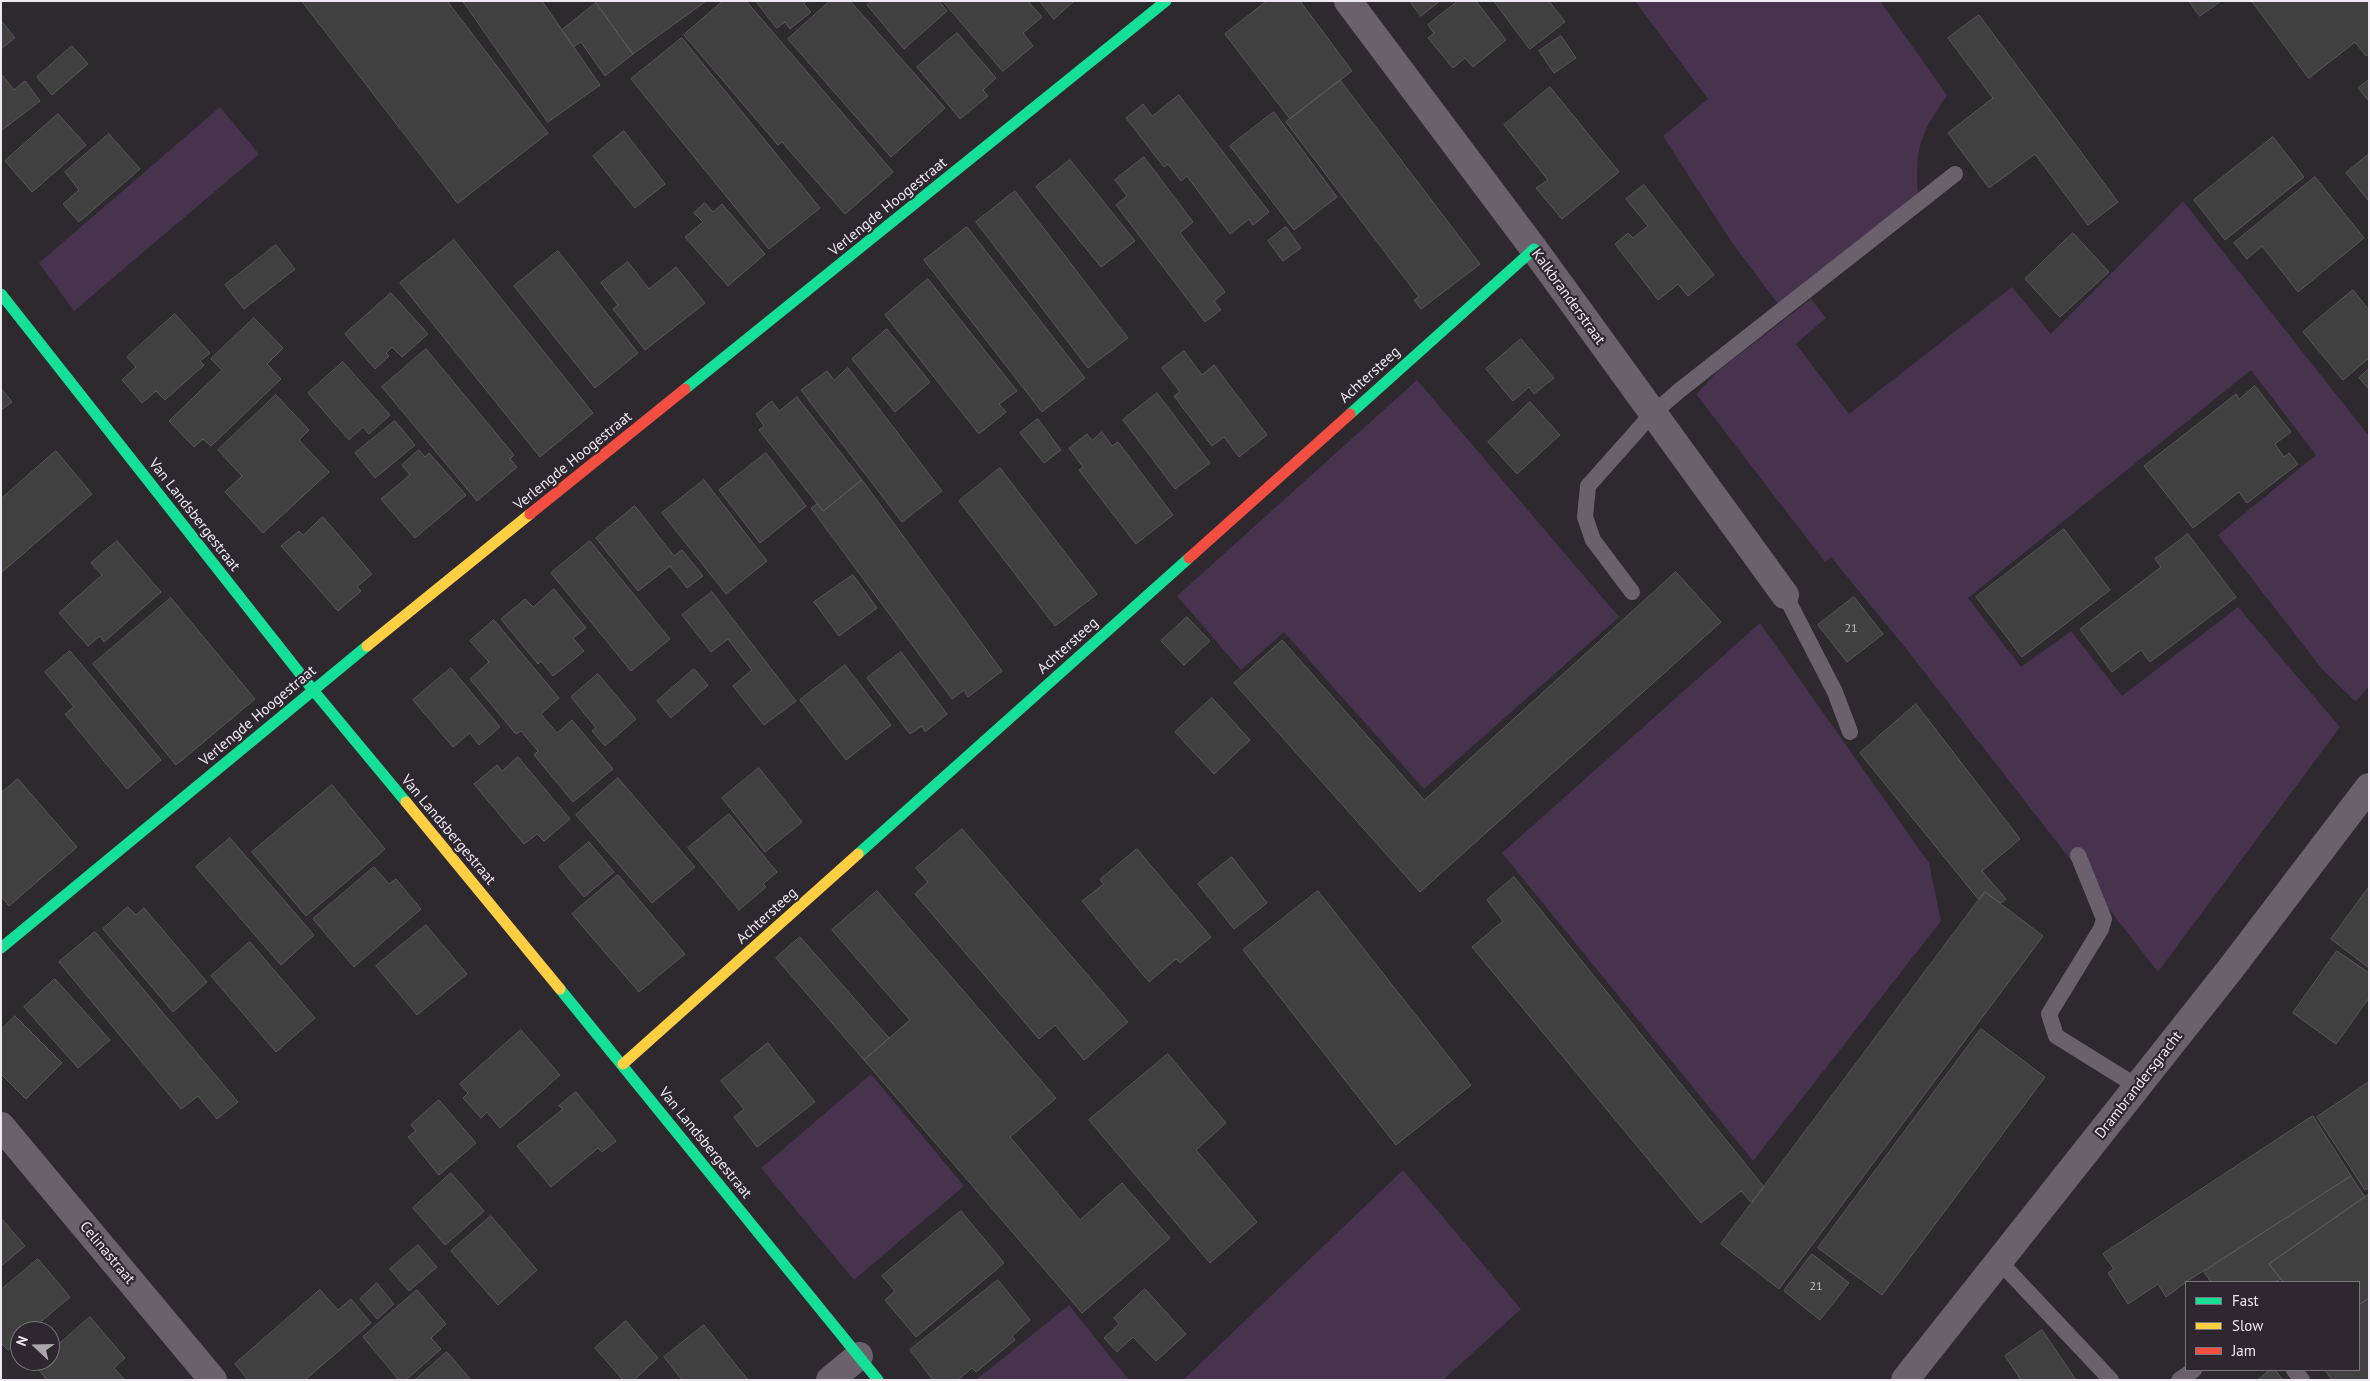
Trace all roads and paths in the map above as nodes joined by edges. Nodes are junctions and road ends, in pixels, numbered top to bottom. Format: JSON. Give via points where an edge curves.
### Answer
{"nodes":[{"id":1,"x":1166,"y":1,"type":"edge"},
{"id":2,"x":1348,"y":1,"type":"edge"},
{"id":3,"x":1955,"y":174,"type":"dead end"},
{"id":4,"x":1534,"y":249,"type":"junction"},
{"id":5,"x":1,"y":294,"type":"edge"},
{"id":6,"x":1652,"y":414,"type":"junction"},
{"id":7,"x":1632,"y":592,"type":"dead end"},
{"id":8,"x":1785,"y":595,"type":"joint"},
{"id":9,"x":313,"y":690,"type":"junction"},
{"id":10,"x":1850,"y":732,"type":"dead end"},
{"id":11,"x":2369,"y":787,"type":"edge"},
{"id":12,"x":2078,"y":855,"type":"dead end"},
{"id":13,"x":1,"y":948,"type":"edge"},
{"id":14,"x":623,"y":1064,"type":"junction"},
{"id":15,"x":2138,"y":1087,"type":"junction"},
{"id":16,"x":1,"y":1126,"type":"edge"},
{"id":17,"x":1999,"y":1261,"type":"junction"},
{"id":18,"x":859,"y":1356,"type":"junction"},
{"id":19,"x":2192,"y":1371,"type":"edge"},
{"id":20,"x":213,"y":1380,"type":"edge"},
{"id":21,"x":830,"y":1380,"type":"edge"},
{"id":22,"x":878,"y":1380,"type":"edge"},
{"id":23,"x":1905,"y":1380,"type":"edge"},
{"id":24,"x":2111,"y":1380,"type":"edge"},
{"id":25,"x":2179,"y":1380,"type":"edge"}],
"edges":[{"from":1,"to":9,"type":"street","name":"Verlengde Hoogestraat"},
{"from":2,"to":4,"type":"street","name":"Kalkbranderstraat"},
{"from":3,"to":6,"type":"lane"},
{"from":4,"to":6,"type":"street","name":"Kalkbranderstraat"},
{"from":4,"to":14,"type":"street","name":"Achtersteeg"},
{"from":5,"to":9,"type":"street","name":"Van Landsbergestraat"},
{"from":6,"to":7,"type":"lane","via":[[1588,486],[1585,517],[1593,540]]},
{"from":6,"to":8,"type":"street","name":"Kalkbranderstraat"},
{"from":8,"to":10,"type":"lane","via":[[1835,692]]},
{"from":9,"to":13,"type":"street","name":"Verlengde Hoogestraat"},
{"from":9,"to":14,"type":"street","name":"Van Landsbergestraat"},
{"from":11,"to":15,"type":"street","name":"Drambrandersgracht"},
{"from":12,"to":15,"type":"lane","via":[[2104,919],[2049,1014],[2050,1021],[2056,1036]]},
{"from":14,"to":18,"type":"street","name":"Van Landsbergestraat"},
{"from":15,"to":17,"type":"street","name":"Drambrandersgracht"},
{"from":16,"to":20,"type":"street","name":"Celinastraat"},
{"from":17,"to":23,"type":"street","name":"Drambrandersgracht"},
{"from":17,"to":24,"type":"lane"},
{"from":18,"to":21,"type":"street"},
{"from":18,"to":22,"type":"street","name":"Van Landsbergestraat"},
{"from":19,"to":25,"type":"lane"}]}
